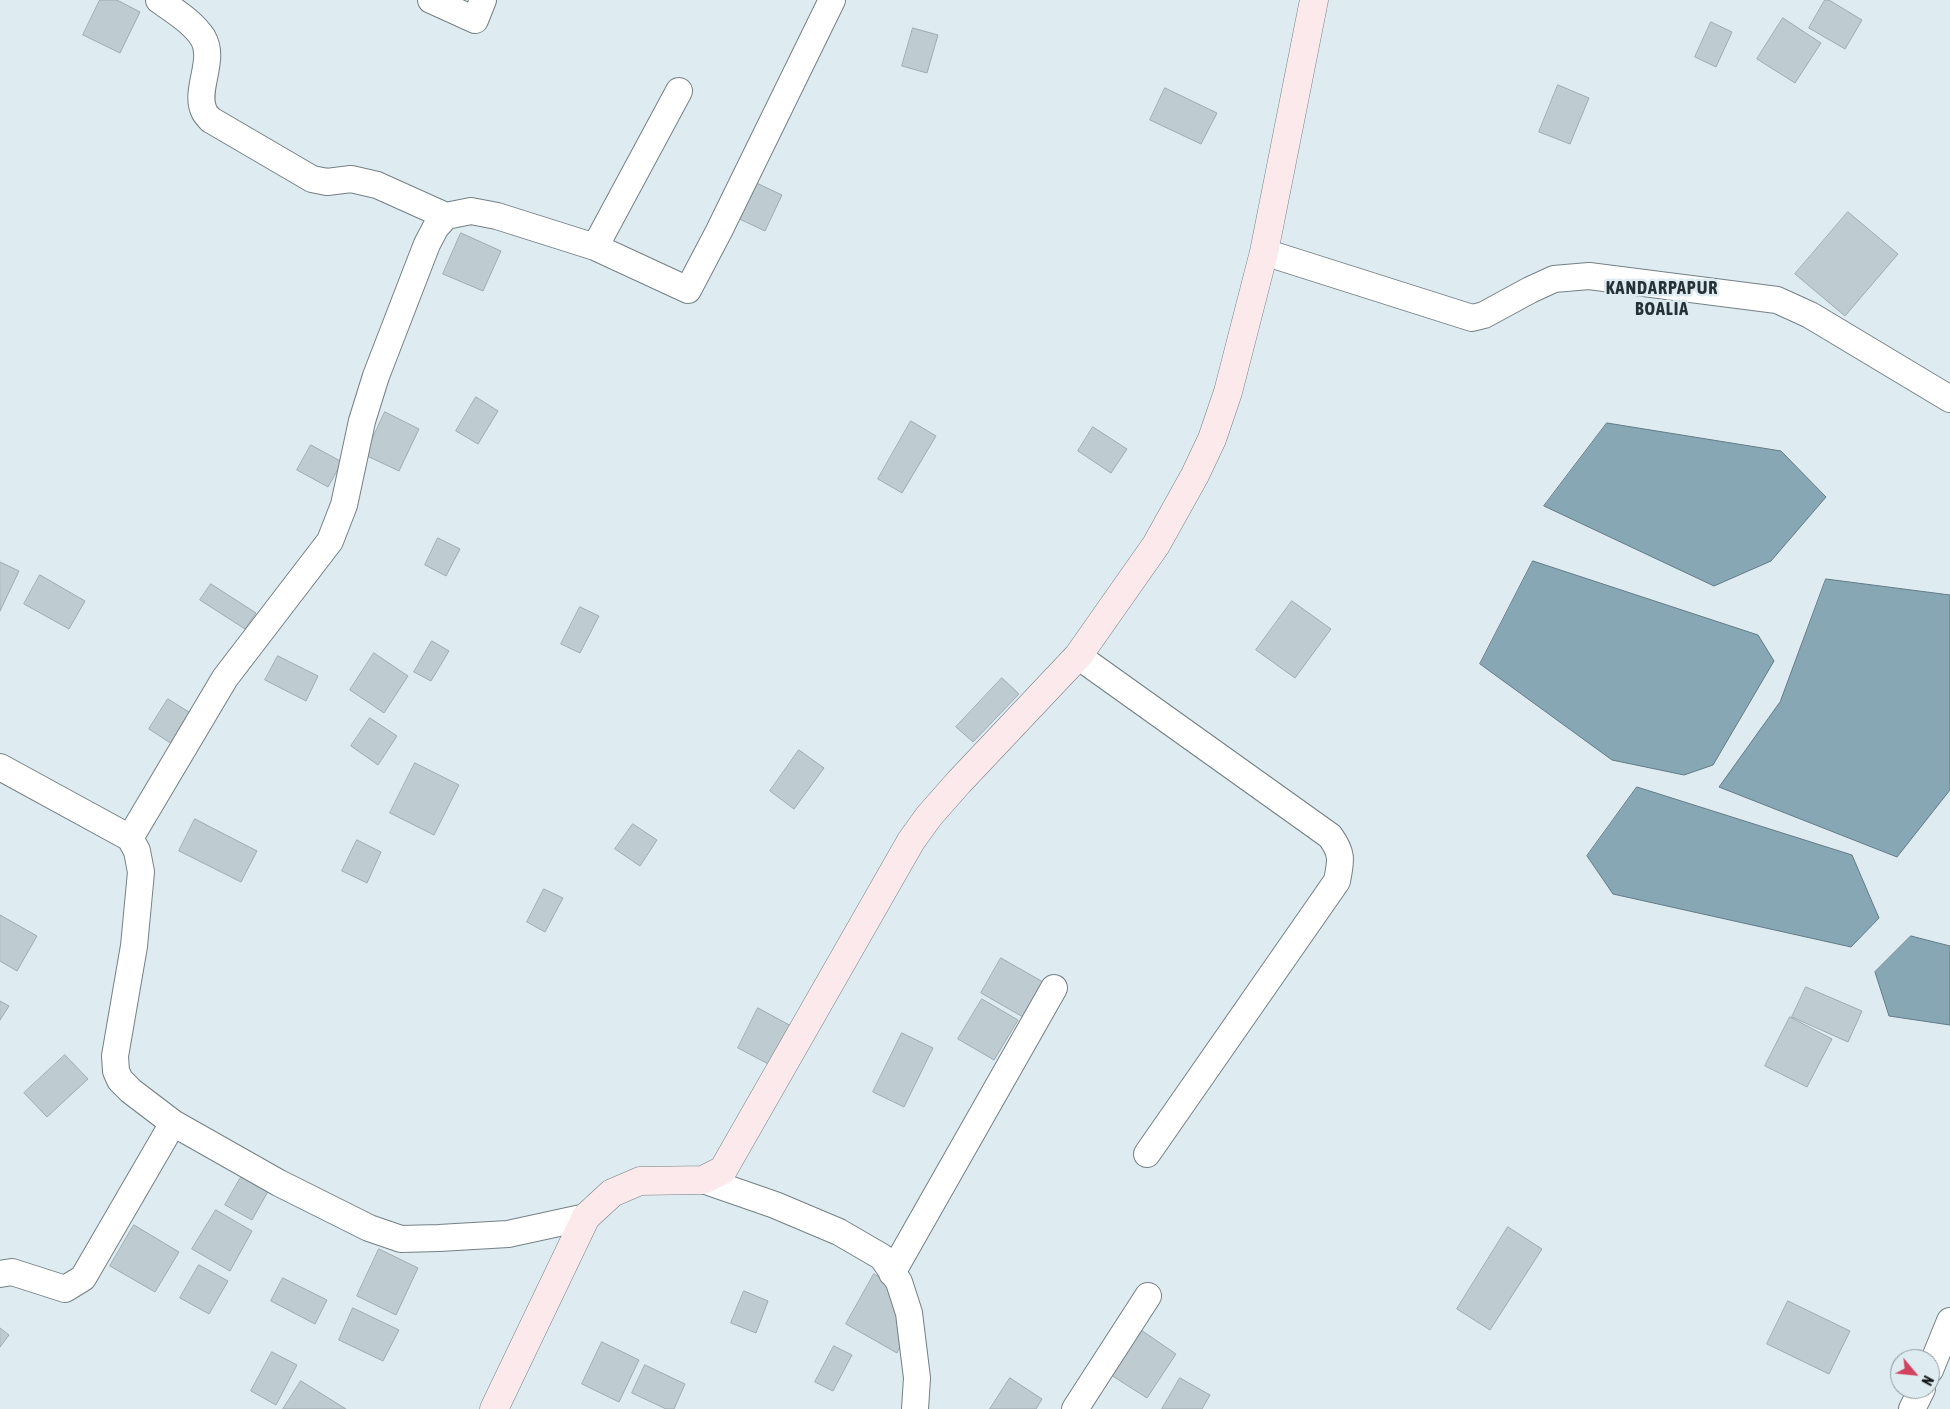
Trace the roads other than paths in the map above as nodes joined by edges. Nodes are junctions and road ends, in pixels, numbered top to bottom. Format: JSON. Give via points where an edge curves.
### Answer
{"nodes":[{"id":1,"x":159,"y":0,"type":"edge"},
{"id":2,"x":431,"y":0,"type":"edge"},
{"id":3,"x":483,"y":0,"type":"edge"},
{"id":4,"x":832,"y":0,"type":"edge"},
{"id":5,"x":1314,"y":0,"type":"edge"},
{"id":6,"x":679,"y":91,"type":"dead end"},
{"id":7,"x":446,"y":216,"type":"junction"},
{"id":8,"x":595,"y":247,"type":"junction"},
{"id":9,"x":1264,"y":252,"type":"junction"},
{"id":10,"x":1950,"y":399,"type":"edge"},
{"id":11,"x":1078,"y":656,"type":"junction"},
{"id":12,"x":0,"y":767,"type":"edge"},
{"id":13,"x":130,"y":838,"type":"junction"},
{"id":14,"x":1054,"y":988,"type":"dead end"},
{"id":15,"x":173,"y":1123,"type":"junction"},
{"id":16,"x":1147,"y":1154,"type":"dead end"},
{"id":17,"x":703,"y":1180,"type":"junction"},
{"id":18,"x":586,"y":1217,"type":"junction"},
{"id":19,"x":892,"y":1273,"type":"junction"},
{"id":20,"x":0,"y":1274,"type":"edge"},
{"id":21,"x":1148,"y":1296,"type":"dead end"},
{"id":22,"x":1950,"y":1321,"type":"edge"},
{"id":23,"x":1939,"y":1349,"type":"edge"},
{"id":24,"x":494,"y":1409,"type":"edge"},
{"id":25,"x":915,"y":1409,"type":"edge"},
{"id":26,"x":1075,"y":1409,"type":"edge"}],
"edges":[{"from":1,"to":7,"type":"street","via":[[195,27],[204,40],[207,55],[202,100],[204,111],[211,120],[312,179],[377,184]]},
{"from":2,"to":3,"type":"street","via":[[475,20]]},
{"from":4,"to":8,"type":"street","via":[[688,290]]},
{"from":5,"to":9,"type":"street"},
{"from":6,"to":8,"type":"street"},
{"from":7,"to":8,"type":"street","via":[[471,211],[488,214]]},
{"from":7,"to":13,"type":"street","via":[[427,244],[376,376],[362,421],[344,505],[330,541],[225,678]]},
{"from":9,"to":10,"type":"street","via":[[1472,318],[1484,316],[1554,280],[1589,276],[1777,300],[1810,315]]},
{"from":9,"to":11,"type":"street","via":[[1228,392],[1195,475],[1156,544]]},
{"from":11,"to":16,"type":"street","via":[[1330,836],[1342,858],[1337,881]]},
{"from":11,"to":17,"type":"street","via":[[929,816],[901,856],[724,1170]]},
{"from":12,"to":13,"type":"street"},
{"from":13,"to":15,"type":"street","via":[[137,851],[141,872],[134,946],[115,1056],[116,1071],[131,1091]]},
{"from":14,"to":19,"type":"street"},
{"from":15,"to":18,"type":"street","via":[[279,1183],[370,1228],[402,1239],[508,1234]]},
{"from":15,"to":20,"type":"street","via":[[83,1278],[65,1289],[12,1272]]},
{"from":17,"to":18,"type":"street","via":[[640,1181],[612,1193]]},
{"from":17,"to":19,"type":"street","via":[[839,1232],[882,1257]]},
{"from":18,"to":24,"type":"street"},
{"from":19,"to":25,"type":"street","via":[[899,1282],[909,1313],[917,1378]]},
{"from":21,"to":26,"type":"street"},
{"from":22,"to":23,"type":"street"}]}
